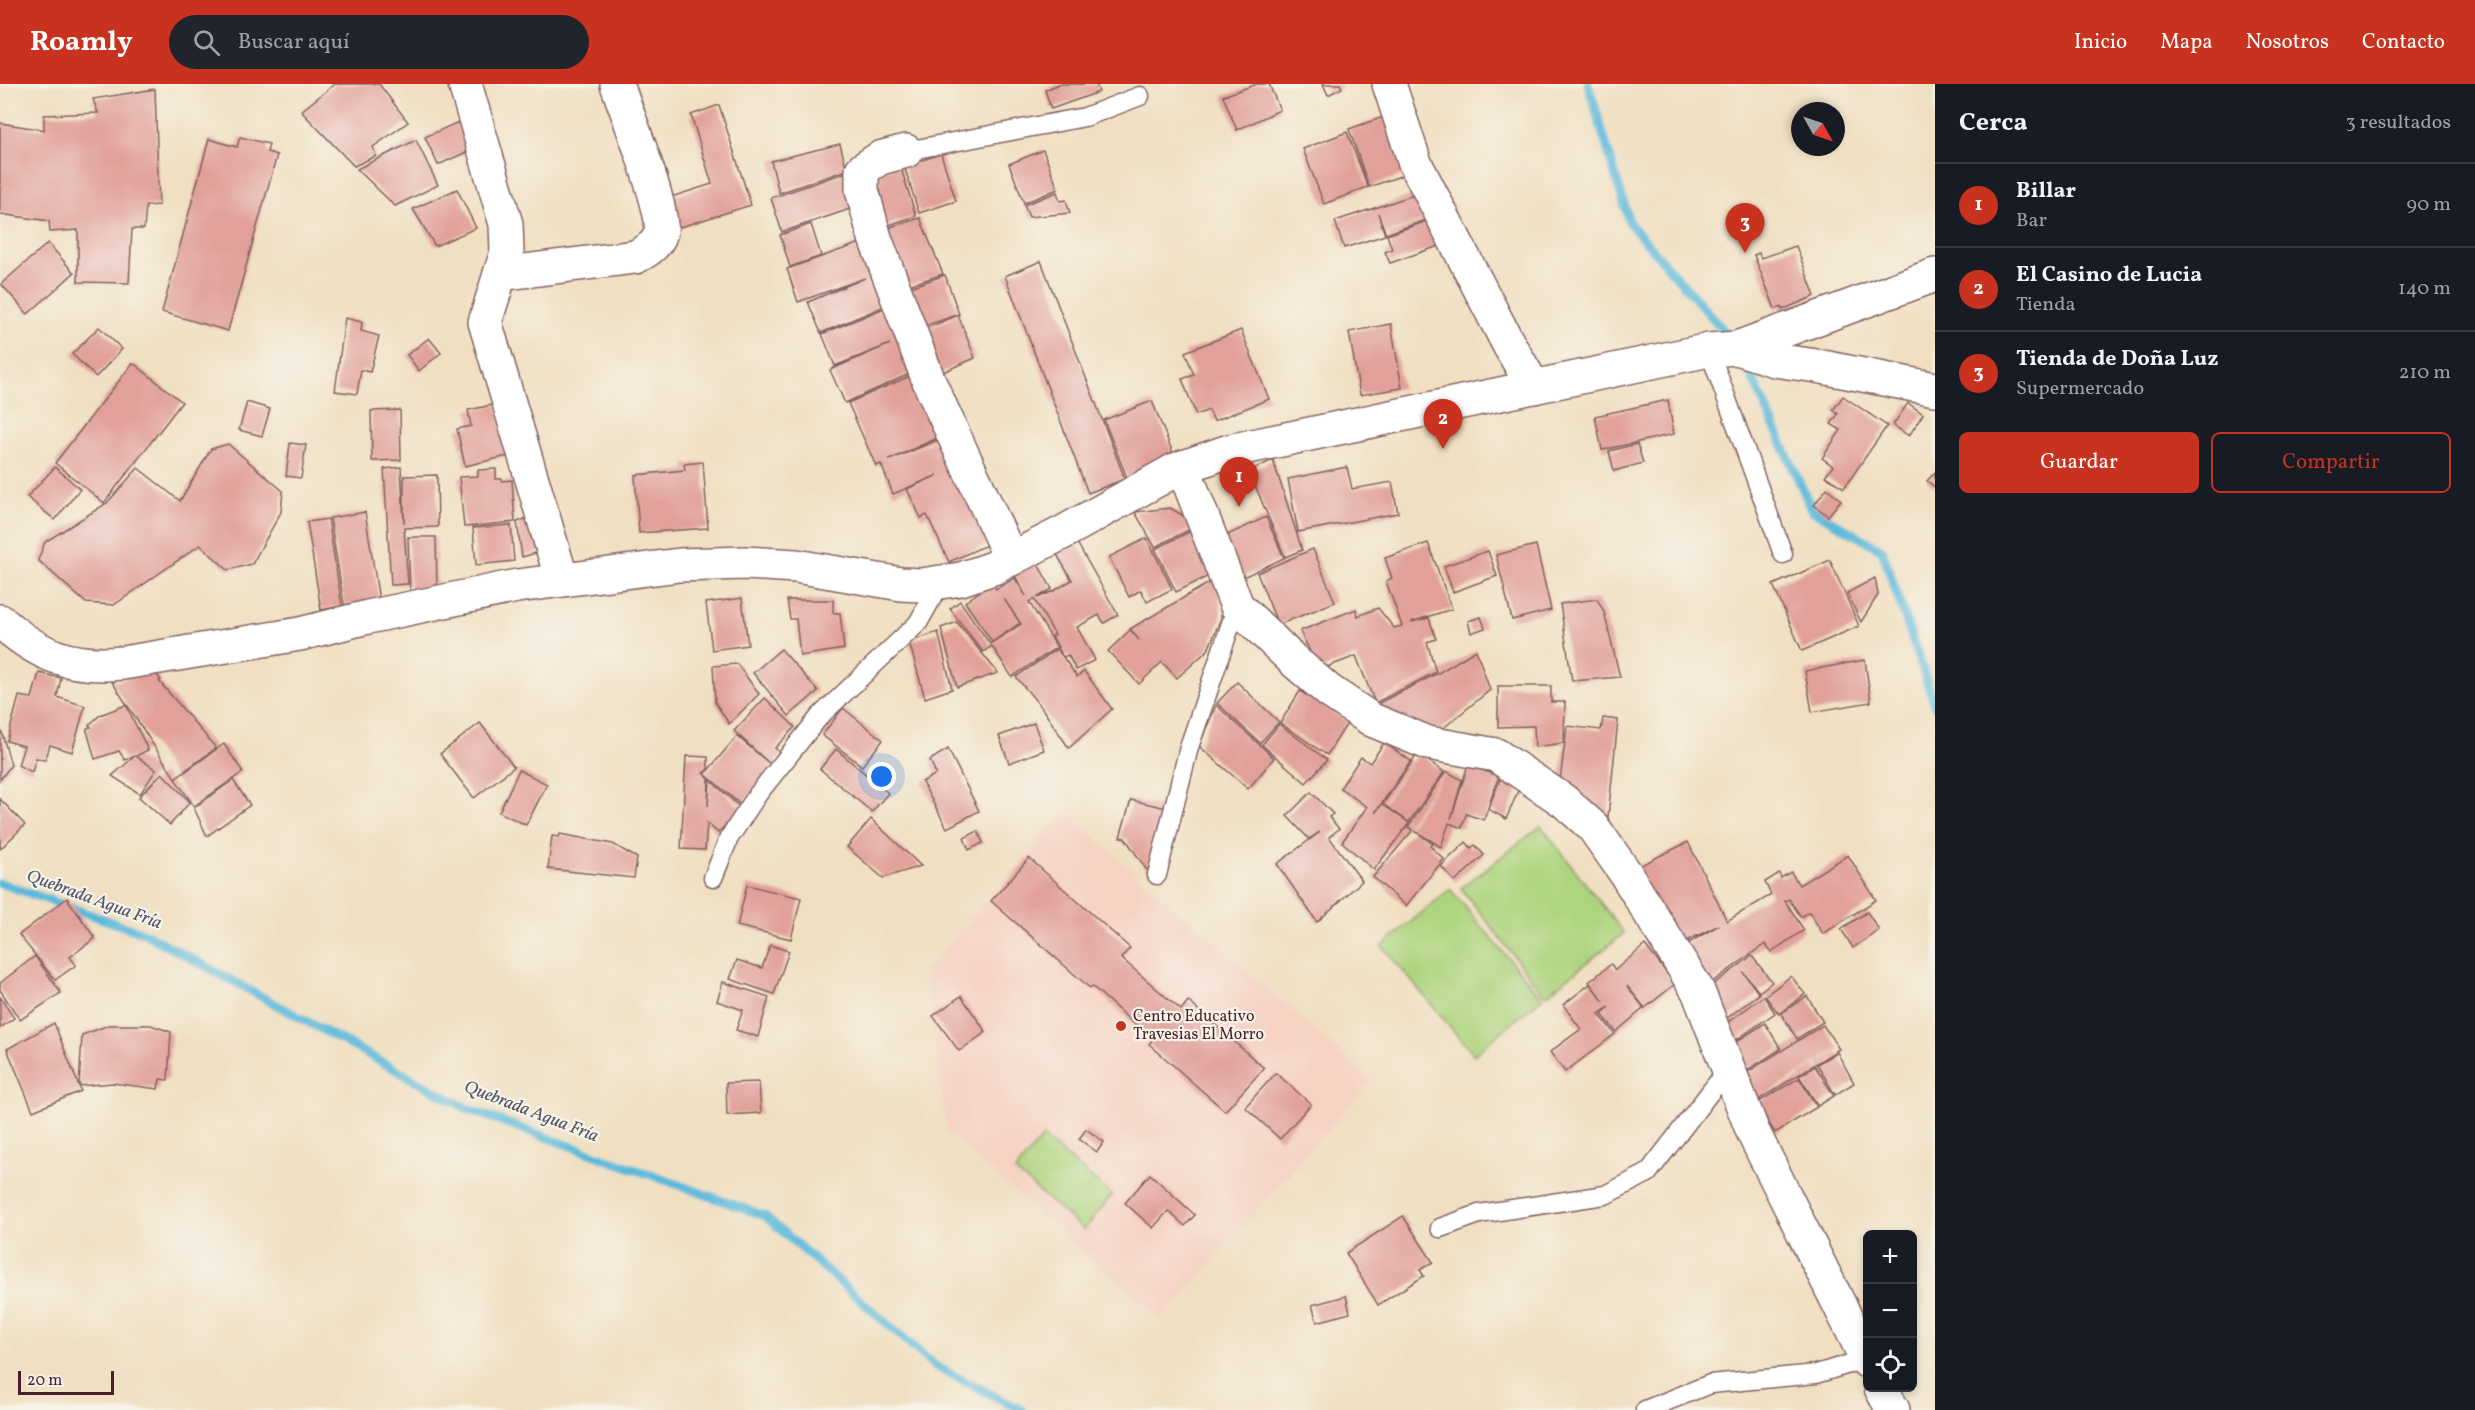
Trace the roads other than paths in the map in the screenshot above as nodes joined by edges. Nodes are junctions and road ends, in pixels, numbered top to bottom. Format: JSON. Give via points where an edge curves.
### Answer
{"nodes":[{"id":1,"x":465,"y":84,"type":"edge"},
{"id":2,"x":617,"y":84,"type":"edge"},
{"id":3,"x":1389,"y":84,"type":"edge"},
{"id":4,"x":1140,"y":96,"type":"dead end"},
{"id":5,"x":906,"y":151,"type":"joint"},
{"id":6,"x":500,"y":274,"type":"junction"},
{"id":7,"x":1935,"y":275,"type":"edge"},
{"id":8,"x":1723,"y":349,"type":"junction"},
{"id":9,"x":1533,"y":387,"type":"junction"},
{"id":10,"x":1935,"y":389,"type":"edge"},
{"id":11,"x":1183,"y":467,"type":"junction"},
{"id":12,"x":1783,"y":554,"type":"dead end"},
{"id":13,"x":1011,"y":559,"type":"junction"},
{"id":14,"x":562,"y":580,"type":"junction"},
{"id":15,"x":941,"y":582,"type":"junction"},
{"id":16,"x":1237,"y":606,"type":"junction"},
{"id":17,"x":0,"y":621,"type":"edge"},
{"id":18,"x":1157,"y":875,"type":"dead end"},
{"id":19,"x":713,"y":878,"type":"dead end"},
{"id":20,"x":1728,"y":1069,"type":"junction"},
{"id":21,"x":1440,"y":1228,"type":"dead end"},
{"id":22,"x":1863,"y":1351,"type":"edge"},
{"id":23,"x":1863,"y":1370,"type":"edge"},
{"id":24,"x":1884,"y":1392,"type":"edge"},
{"id":25,"x":1646,"y":1410,"type":"edge"},
{"id":26,"x":1893,"y":1410,"type":"edge"}],
"edges":[{"from":1,"to":6,"type":"street","via":[[506,224],[507,252]]},
{"from":2,"to":6,"type":"street","via":[[656,201],[661,232],[651,249],[635,257]]},
{"from":3,"to":9,"type":"street","via":[[1415,163]]},
{"from":4,"to":5,"type":"lane","via":[[1085,117]]},
{"from":5,"to":13,"type":"street","via":[[880,158],[862,170],[861,190],[930,384]]},
{"from":6,"to":14,"type":"street","via":[[485,322]]},
{"from":7,"to":8,"type":"street"},
{"from":8,"to":9,"type":"street"},
{"from":8,"to":10,"type":"street"},
{"from":8,"to":12,"type":"lane"},
{"from":9,"to":11,"type":"street","via":[[1229,451]]},
{"from":11,"to":13,"type":"street"},
{"from":11,"to":16,"type":"street"},
{"from":13,"to":15,"type":"street","via":[[961,579]]},
{"from":14,"to":15,"type":"street","via":[[679,565],[745,563],[901,584]]},
{"from":14,"to":17,"type":"street","via":[[517,586],[300,634],[98,665],[51,657]]},
{"from":15,"to":19,"type":"lane","via":[[918,624],[820,716],[758,795],[729,838]]},
{"from":16,"to":18,"type":"lane","via":[[1189,747]]},
{"from":16,"to":20,"type":"street","via":[[1329,691],[1372,720],[1428,743],[1496,755],[1564,801],[1593,827],[1698,991]]},
{"from":20,"to":21,"type":"lane","via":[[1648,1173],[1605,1195],[1479,1214]]},
{"from":20,"to":22,"type":"street","via":[[1753,1132]]},
{"from":23,"to":25,"type":"lane","via":[[1710,1384]]},
{"from":24,"to":26,"type":"street"}]}
